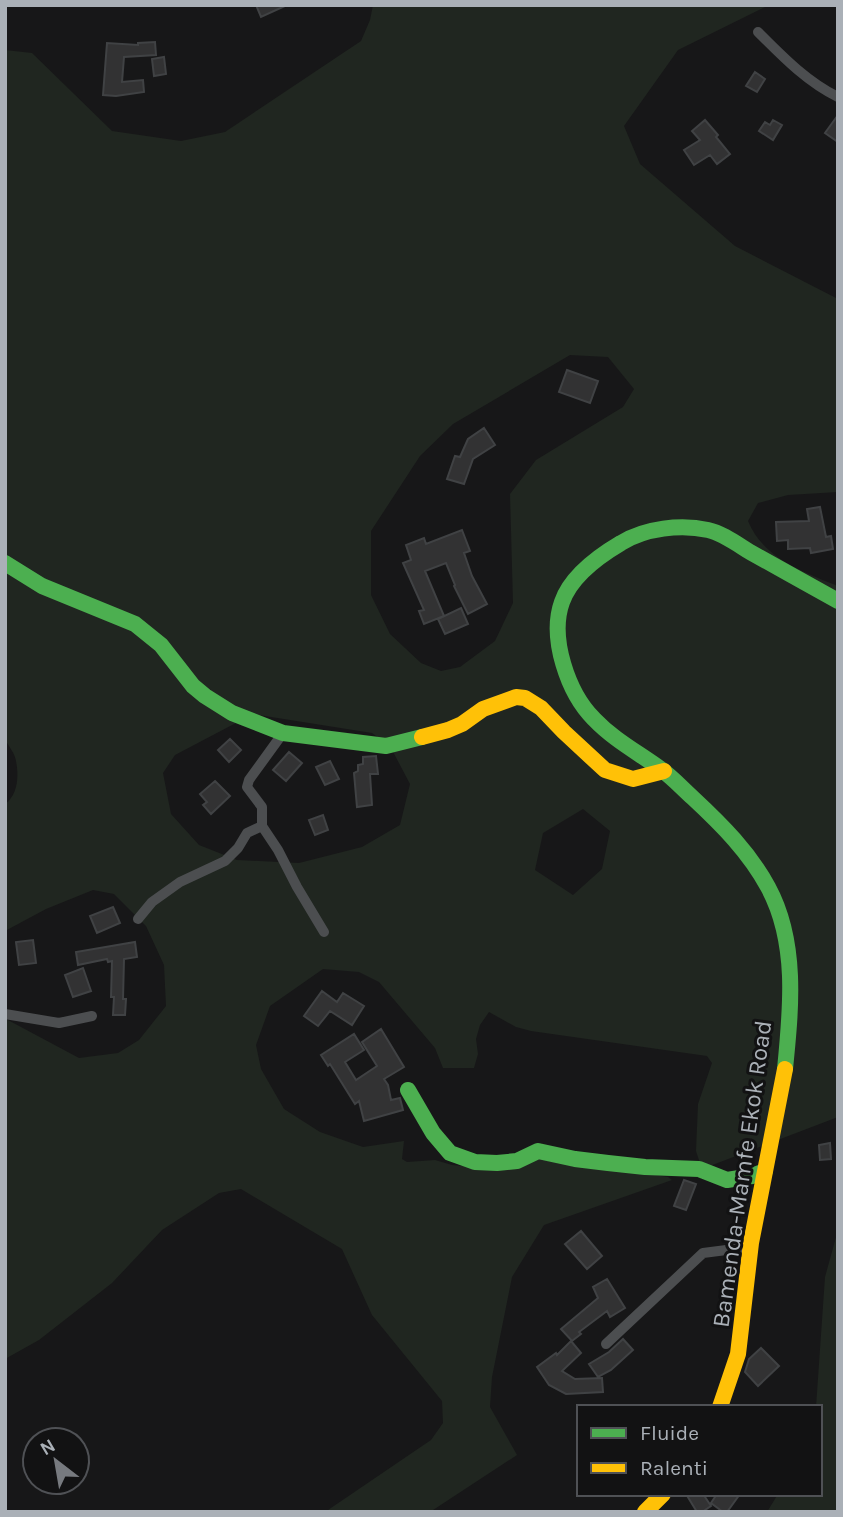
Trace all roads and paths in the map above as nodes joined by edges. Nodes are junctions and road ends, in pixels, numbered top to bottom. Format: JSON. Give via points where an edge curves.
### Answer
{"nodes":[{"id":1,"x":758,"y":32,"type":"dead end"},
{"id":2,"x":838,"y":97,"type":"edge"},
{"id":3,"x":5,"y":563,"type":"edge"},
{"id":4,"x":838,"y":601,"type":"edge"},
{"id":5,"x":283,"y":733,"type":"junction"},
{"id":6,"x":664,"y":771,"type":"junction"},
{"id":7,"x":262,"y":826,"type":"junction"},
{"id":8,"x":138,"y":919,"type":"dead end"},
{"id":9,"x":324,"y":932,"type":"dead end"},
{"id":10,"x":5,"y":1013,"type":"edge"},
{"id":11,"x":92,"y":1016,"type":"dead end"},
{"id":12,"x":408,"y":1090,"type":"dead end"},
{"id":13,"x":765,"y":1171,"type":"junction"},
{"id":14,"x":751,"y":1243,"type":"junction"},
{"id":15,"x":606,"y":1344,"type":"dead end"},
{"id":16,"x":721,"y":1405,"type":"edge"},
{"id":17,"x":661,"y":1496,"type":"edge"},
{"id":18,"x":645,"y":1512,"type":"edge"}],
"edges":[{"from":1,"to":2,"type":"street","via":[[784,59]]},
{"from":3,"to":5,"type":"main road","via":[[42,586],[135,624],[161,645],[205,696],[232,713]]},
{"from":4,"to":6,"type":"main road","name":"Bamenda-Mamfe Ekok Road","via":[[709,530],[668,527],[629,537],[601,554],[576,578],[562,601],[558,626],[561,658],[575,694],[610,734]]},
{"from":5,"to":6,"type":"main road","via":[[386,746],[448,730],[483,709],[516,697],[541,708],[606,770],[633,779]]},
{"from":5,"to":7,"type":"street","via":[[247,787],[262,807]]},
{"from":6,"to":13,"type":"main road","name":"Bamenda-Mamfe Ekok Road","via":[[730,833],[749,858],[768,887],[788,946],[785,1067]]},
{"from":7,"to":8,"type":"street","via":[[247,833],[225,861],[180,882],[152,902]]},
{"from":7,"to":9,"type":"street"},
{"from":10,"to":11,"type":"street","via":[[59,1023]]},
{"from":12,"to":13,"type":"main road","via":[[450,1153],[475,1162],[517,1161],[538,1151],[620,1164],[699,1169],[727,1180]]},
{"from":13,"to":14,"type":"main road","name":"Bamenda-Mamfe Ekok Road"},
{"from":14,"to":15,"type":"street","via":[[703,1253]]},
{"from":14,"to":16,"type":"main road","name":"Bamenda-Mamfe Ekok Road","via":[[738,1353]]},
{"from":17,"to":18,"type":"main road"}]}
